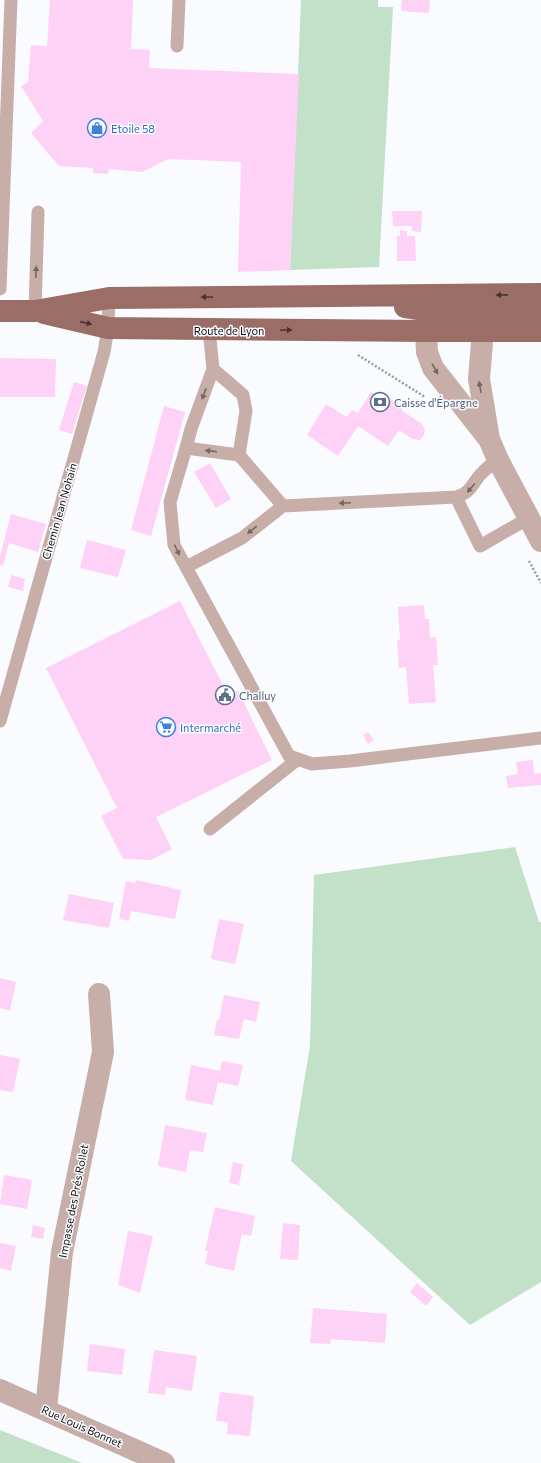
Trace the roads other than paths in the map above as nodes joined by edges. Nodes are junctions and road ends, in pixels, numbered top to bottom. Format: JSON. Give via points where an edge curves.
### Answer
{"nodes":[{"id":1,"x":10,"y":0,"type":"edge"},
{"id":2,"x":179,"y":0,"type":"edge"},
{"id":3,"x":177,"y":46,"type":"dead end"},
{"id":4,"x":38,"y":212,"type":"dead end"},
{"id":5,"x":0,"y":289,"type":"edge"},
{"id":6,"x":541,"y":294,"type":"edge"},
{"id":7,"x":246,"y":297,"type":"junction"},
{"id":8,"x":109,"y":298,"type":"junction"},
{"id":9,"x":0,"y":311,"type":"edge"},
{"id":10,"x":35,"y":311,"type":"junction"},
{"id":11,"x":541,"y":313,"type":"edge"},
{"id":12,"x":479,"y":323,"type":"junction"},
{"id":13,"x":108,"y":328,"type":"junction"},
{"id":14,"x":209,"y":329,"type":"junction"},
{"id":15,"x":426,"y":331,"type":"junction"},
{"id":16,"x":541,"y":331,"type":"edge"},
{"id":17,"x":213,"y":369,"type":"junction"},
{"id":18,"x":489,"y":439,"type":"junction"},
{"id":19,"x":186,"y":448,"type":"junction"},
{"id":20,"x":240,"y":455,"type":"junction"},
{"id":21,"x":498,"y":460,"type":"junction"},
{"id":22,"x":456,"y":497,"type":"junction"},
{"id":23,"x":282,"y":506,"type":"junction"},
{"id":24,"x":520,"y":523,"type":"junction"},
{"id":25,"x":541,"y":541,"type":"edge"},
{"id":26,"x":186,"y":567,"type":"junction"},
{"id":27,"x":0,"y":721,"type":"edge"},
{"id":28,"x":541,"y":738,"type":"edge"},
{"id":29,"x":298,"y":759,"type":"junction"},
{"id":30,"x":210,"y":828,"type":"dead end"},
{"id":31,"x":99,"y":994,"type":"dead end"},
{"id":32,"x":0,"y":1390,"type":"edge"},
{"id":33,"x":46,"y":1409,"type":"junction"},
{"id":34,"x":164,"y":1463,"type":"edge"}],
"edges":[{"from":1,"to":5,"type":"lane"},
{"from":2,"to":3,"type":"lane"},
{"from":10,"to":4,"type":"lane","one_way":true},
{"from":6,"to":7,"type":"main road","name":"Route de Lyon","one_way":true},
{"from":7,"to":8,"type":"main road","name":"Route de Lyon","one_way":true},
{"from":7,"to":12,"type":"main road","name":"Route de Lyon","via":[[320,304],[408,307]]},
{"from":8,"to":10,"type":"main road","name":"Route de Lyon"},
{"from":8,"to":13,"type":"lane","name":"Chemin Jean Nohain"},
{"from":9,"to":10,"type":"main road","name":"Route de Lyon"},
{"from":10,"to":13,"type":"main road","name":"Route de Lyon","one_way":true},
{"from":11,"to":12,"type":"main road","name":"Route de Lyon"},
{"from":12,"to":15,"type":"main road","name":"Route de Lyon","via":[[427,319]]},
{"from":12,"to":16,"type":"main road","name":"Route de Lyon"},
{"from":18,"to":12,"type":"street","one_way":true,"via":[[479,379]]},
{"from":13,"to":14,"type":"main road","name":"Route de Lyon"},
{"from":13,"to":27,"type":"lane","name":"Chemin Jean Nohain","via":[[104,352]]},
{"from":14,"to":15,"type":"main road","name":"Route de Lyon","one_way":true},
{"from":14,"to":17,"type":"lane"},
{"from":15,"to":18,"type":"street","one_way":true,"via":[[427,352],[433,368]]},
{"from":17,"to":19,"type":"lane","one_way":true},
{"from":17,"to":20,"type":"lane","via":[[243,395],[246,411]]},
{"from":18,"to":21,"type":"street"},
{"from":20,"to":19,"type":"lane","one_way":true},
{"from":19,"to":26,"type":"lane","one_way":true,"via":[[170,502],[174,545]]},
{"from":20,"to":23,"type":"lane"},
{"from":21,"to":22,"type":"lane","one_way":true,"via":[[482,472],[464,495]]},
{"from":21,"to":24,"type":"street"},
{"from":22,"to":23,"type":"lane","one_way":true},
{"from":22,"to":24,"type":"lane","via":[[480,546]]},
{"from":23,"to":26,"type":"lane","one_way":true,"via":[[242,538]]},
{"from":24,"to":25,"type":"street"},
{"from":26,"to":29,"type":"lane","via":[[289,756]]},
{"from":28,"to":29,"type":"lane","via":[[350,761],[312,764]]},
{"from":29,"to":30,"type":"lane"},
{"from":31,"to":33,"type":"street","name":"Impasse des Prés Rollet","via":[[103,1052],[62,1252]]},
{"from":32,"to":33,"type":"street","name":"Rue Louis Bonnet"},
{"from":33,"to":34,"type":"street","name":"Rue Louis Bonnet"}]}
